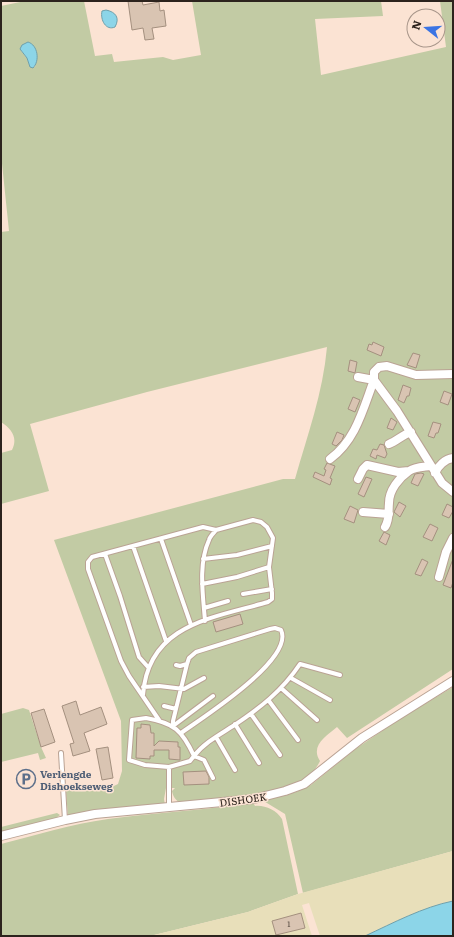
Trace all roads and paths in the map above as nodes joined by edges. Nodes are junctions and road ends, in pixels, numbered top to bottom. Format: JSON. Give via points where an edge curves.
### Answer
{"nodes":[{"id":1,"x":453,"y":374,"type":"edge"},
{"id":2,"x":358,"y":378,"type":"dead end"},
{"id":3,"x":374,"y":380,"type":"junction"},
{"id":4,"x":410,"y":432,"type":"junction"},
{"id":5,"x":389,"y":444,"type":"dead end"},
{"id":6,"x":453,"y":458,"type":"edge"},
{"id":7,"x":330,"y":459,"type":"dead end"},
{"id":8,"x":430,"y":466,"type":"junction"},
{"id":9,"x":409,"y":471,"type":"junction"},
{"id":10,"x":435,"y":473,"type":"junction"},
{"id":11,"x":358,"y":479,"type":"dead end"},
{"id":12,"x":453,"y":492,"type":"edge"},
{"id":13,"x":363,"y":512,"type":"dead end"},
{"id":14,"x":389,"y":514,"type":"junction"},
{"id":15,"x":386,"y":527,"type":"dead end"},
{"id":16,"x":216,"y":530,"type":"junction"},
{"id":17,"x":453,"y":538,"type":"edge"},
{"id":18,"x":161,"y":539,"type":"junction"},
{"id":19,"x":133,"y":546,"type":"junction"},
{"id":20,"x":272,"y":546,"type":"junction"},
{"id":21,"x":105,"y":554,"type":"junction"},
{"id":22,"x":203,"y":559,"type":"junction"},
{"id":23,"x":269,"y":567,"type":"junction"},
{"id":24,"x":439,"y":577,"type":"dead end"},
{"id":25,"x":202,"y":584,"type":"junction"},
{"id":26,"x":272,"y":589,"type":"junction"},
{"id":27,"x":243,"y":594,"type":"dead end"},
{"id":28,"x":228,"y":601,"type":"dead end"},
{"id":29,"x":204,"y":608,"type":"junction"},
{"id":30,"x":205,"y":620,"type":"junction"},
{"id":31,"x":191,"y":625,"type":"junction"},
{"id":32,"x":166,"y":641,"type":"junction"},
{"id":33,"x":187,"y":664,"type":"junction"},
{"id":34,"x":176,"y":665,"type":"dead end"},
{"id":35,"x":148,"y":667,"type":"junction"},
{"id":36,"x":340,"y":675,"type":"dead end"},
{"id":37,"x":204,"y":678,"type":"dead end"},
{"id":38,"x":291,"y":678,"type":"junction"},
{"id":39,"x":453,"y":681,"type":"edge"},
{"id":40,"x":143,"y":687,"type":"junction"},
{"id":41,"x":280,"y":688,"type":"junction"},
{"id":42,"x":181,"y":690,"type":"junction"},
{"id":43,"x":143,"y":695,"type":"junction"},
{"id":44,"x":213,"y":696,"type":"dead end"},
{"id":45,"x":269,"y":700,"type":"junction"},
{"id":46,"x":330,"y":700,"type":"dead end"},
{"id":47,"x":164,"y":706,"type":"dead end"},
{"id":48,"x":176,"y":709,"type":"junction"},
{"id":49,"x":251,"y":714,"type":"junction"},
{"id":50,"x":159,"y":720,"type":"junction"},
{"id":51,"x":317,"y":720,"type":"dead end"},
{"id":52,"x":235,"y":724,"type":"junction"},
{"id":53,"x":173,"y":726,"type":"junction"},
{"id":54,"x":181,"y":733,"type":"junction"},
{"id":55,"x":216,"y":737,"type":"junction"},
{"id":56,"x":298,"y":740,"type":"dead end"},
{"id":57,"x":61,"y":753,"type":"dead end"},
{"id":58,"x":280,"y":755,"type":"dead end"},
{"id":59,"x":194,"y":756,"type":"junction"},
{"id":60,"x":259,"y":763,"type":"dead end"},
{"id":61,"x":169,"y":767,"type":"junction"},
{"id":62,"x":235,"y":770,"type":"dead end"},
{"id":63,"x":213,"y":778,"type":"dead end"},
{"id":64,"x":169,"y":807,"type":"junction"},
{"id":65,"x":65,"y":820,"type":"junction"},
{"id":66,"x":1,"y":836,"type":"edge"}],
"edges":[{"from":1,"to":3,"type":"street","via":[[416,375],[387,366],[379,367],[374,372]]},
{"from":2,"to":3,"type":"street"},
{"from":3,"to":4,"type":"street"},
{"from":3,"to":7,"type":"street","via":[[348,442]]},
{"from":4,"to":5,"type":"street"},
{"from":4,"to":8,"type":"street"},
{"from":6,"to":10,"type":"street","via":[[448,459]]},
{"from":8,"to":9,"type":"street"},
{"from":8,"to":10,"type":"street"},
{"from":9,"to":11,"type":"street","via":[[398,472],[367,465]]},
{"from":9,"to":14,"type":"street","via":[[390,493]]},
{"from":10,"to":12,"type":"street"},
{"from":13,"to":14,"type":"street"},
{"from":14,"to":15,"type":"street"},
{"from":16,"to":18,"type":"lane","via":[[202,527]]},
{"from":16,"to":20,"type":"lane","via":[[254,520],[261,522],[271,532]]},
{"from":16,"to":22,"type":"lane","via":[[209,539]]},
{"from":17,"to":24,"type":"street"},
{"from":18,"to":19,"type":"lane"},
{"from":18,"to":31,"type":"lane"},
{"from":19,"to":21,"type":"lane"},
{"from":19,"to":32,"type":"lane"},
{"from":20,"to":22,"type":"lane","via":[[237,555]]},
{"from":20,"to":23,"type":"lane"},
{"from":21,"to":35,"type":"lane","via":[[139,657]]},
{"from":21,"to":43,"type":"lane","via":[[92,557],[88,562],[88,569],[121,661]]},
{"from":22,"to":25,"type":"lane"},
{"from":23,"to":25,"type":"lane"},
{"from":23,"to":26,"type":"lane"},
{"from":25,"to":29,"type":"lane"},
{"from":26,"to":27,"type":"lane"},
{"from":26,"to":30,"type":"lane","via":[[272,599],[268,602]]},
{"from":28,"to":29,"type":"lane"},
{"from":29,"to":30,"type":"lane"},
{"from":30,"to":31,"type":"lane"},
{"from":31,"to":32,"type":"lane"},
{"from":32,"to":35,"type":"lane"},
{"from":33,"to":34,"type":"lane"},
{"from":33,"to":42,"type":"lane"},
{"from":33,"to":54,"type":"lane","via":[[189,658],[204,648],[270,629],[276,628],[283,634],[278,651],[265,668],[235,695]]},
{"from":35,"to":40,"type":"lane"},
{"from":36,"to":38,"type":"lane","via":[[300,664]]},
{"from":37,"to":42,"type":"lane"},
{"from":38,"to":41,"type":"lane"},
{"from":38,"to":46,"type":"lane"},
{"from":39,"to":64,"type":"street","name":"DISHOEK","via":[[362,738],[304,784],[264,797]]},
{"from":40,"to":42,"type":"lane","via":[[159,686]]},
{"from":40,"to":43,"type":"lane"},
{"from":41,"to":45,"type":"lane"},
{"from":41,"to":51,"type":"lane"},
{"from":42,"to":48,"type":"lane"},
{"from":43,"to":50,"type":"lane"},
{"from":44,"to":53,"type":"lane"},
{"from":45,"to":49,"type":"lane"},
{"from":45,"to":56,"type":"lane"},
{"from":47,"to":48,"type":"lane"},
{"from":48,"to":53,"type":"lane"},
{"from":49,"to":52,"type":"lane"},
{"from":49,"to":58,"type":"lane"},
{"from":50,"to":53,"type":"lane"},
{"from":50,"to":61,"type":"lane","via":[[132,720],[129,760],[145,765]]},
{"from":52,"to":55,"type":"lane"},
{"from":52,"to":60,"type":"lane"},
{"from":53,"to":54,"type":"lane"},
{"from":54,"to":59,"type":"lane"},
{"from":55,"to":59,"type":"lane"},
{"from":55,"to":62,"type":"lane"},
{"from":57,"to":65,"type":"lane"},
{"from":59,"to":61,"type":"lane","via":[[190,761]]},
{"from":59,"to":63,"type":"lane","via":[[204,760]]},
{"from":61,"to":64,"type":"lane"},
{"from":64,"to":65,"type":"street","name":"DISHOEK","via":[[95,814]]},
{"from":65,"to":66,"type":"street","name":"DISHOEK"}]}
